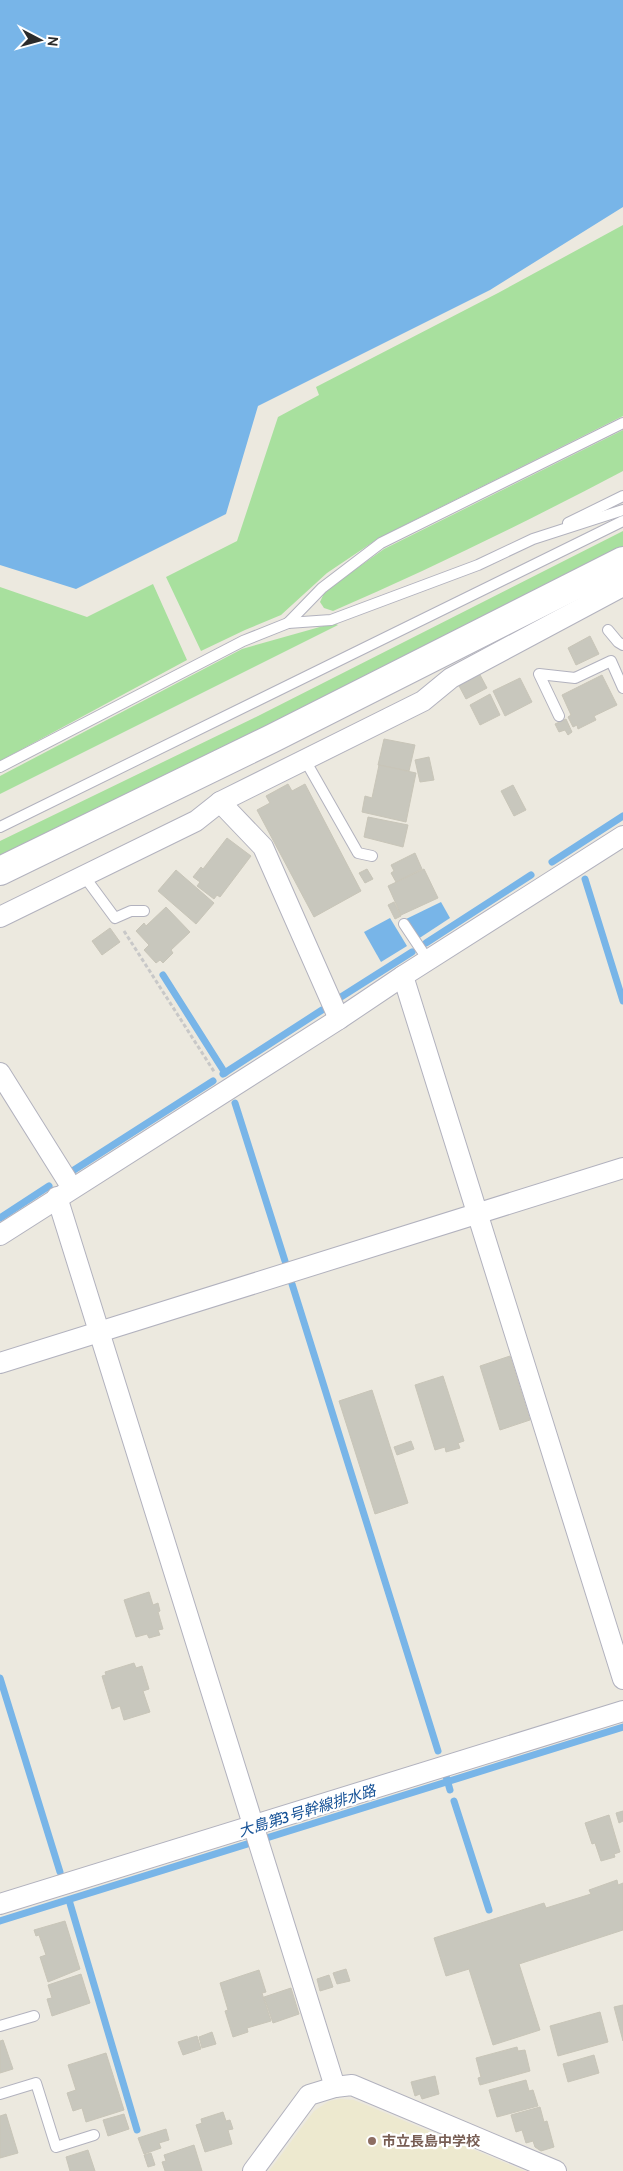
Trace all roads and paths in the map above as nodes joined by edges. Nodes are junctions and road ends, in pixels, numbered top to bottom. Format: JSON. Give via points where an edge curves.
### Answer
{"nodes":[{"id":1,"x":623,"y":423,"type":"edge"},
{"id":2,"x":623,"y":496,"type":"edge"},
{"id":3,"x":623,"y":510,"type":"edge"},
{"id":4,"x":623,"y":521,"type":"edge"},
{"id":5,"x":533,"y":539,"type":"junction"},
{"id":6,"x":623,"y":561,"type":"edge"},
{"id":7,"x":623,"y":586,"type":"edge"},
{"id":8,"x":288,"y":623,"type":"junction"},
{"id":9,"x":608,"y":630,"type":"dead end"},
{"id":10,"x":623,"y":645,"type":"edge"},
{"id":11,"x":623,"y":659,"type":"edge"},
{"id":12,"x":612,"y":661,"type":"junction"},
{"id":13,"x":623,"y":688,"type":"edge"},
{"id":14,"x":560,"y":716,"type":"dead end"},
{"id":15,"x":305,"y":760,"type":"junction"},
{"id":16,"x":0,"y":767,"type":"edge"},
{"id":17,"x":220,"y":802,"type":"junction"},
{"id":18,"x":0,"y":827,"type":"edge"},
{"id":19,"x":623,"y":836,"type":"edge"},
{"id":20,"x":372,"y":856,"type":"dead end"},
{"id":21,"x":0,"y":871,"type":"edge"},
{"id":22,"x":84,"y":876,"type":"junction"},
{"id":23,"x":144,"y":911,"type":"dead end"},
{"id":24,"x":0,"y":917,"type":"edge"},
{"id":25,"x":115,"y":918,"type":"junction"},
{"id":26,"x":404,"y":924,"type":"dead end"},
{"id":27,"x":428,"y":960,"type":"junction"},
{"id":28,"x":403,"y":976,"type":"junction"},
{"id":29,"x":339,"y":1020,"type":"junction"},
{"id":30,"x":0,"y":1073,"type":"edge"},
{"id":31,"x":227,"y":1091,"type":"junction"},
{"id":32,"x":623,"y":1168,"type":"edge"},
{"id":33,"x":65,"y":1193,"type":"junction"},
{"id":34,"x":479,"y":1213,"type":"junction"},
{"id":35,"x":0,"y":1235,"type":"edge"},
{"id":36,"x":99,"y":1332,"type":"junction"},
{"id":37,"x":0,"y":1363,"type":"edge"},
{"id":38,"x":623,"y":1679,"type":"edge"},
{"id":39,"x":623,"y":1711,"type":"edge"},
{"id":40,"x":254,"y":1829,"type":"junction"},
{"id":41,"x":0,"y":1904,"type":"edge"},
{"id":42,"x":34,"y":2016,"type":"dead end"},
{"id":43,"x":0,"y":2026,"type":"edge"},
{"id":44,"x":335,"y":2087,"type":"junction"},
{"id":45,"x":0,"y":2094,"type":"edge"},
{"id":46,"x":94,"y":2135,"type":"dead end"},
{"id":47,"x":253,"y":2171,"type":"edge"},
{"id":48,"x":556,"y":2171,"type":"edge"}],
"edges":[{"from":1,"to":8,"type":"lane","via":[[381,543],[322,588]]},
{"from":2,"to":5,"type":"lane"},
{"from":3,"to":5,"type":"lane"},
{"from":4,"to":18,"type":"lane"},
{"from":5,"to":8,"type":"lane","via":[[478,565],[331,620]]},
{"from":6,"to":21,"type":"street","via":[[271,739]]},
{"from":7,"to":15,"type":"street","via":[[451,678],[423,701]]},
{"from":8,"to":16,"type":"lane","via":[[243,641]]},
{"from":9,"to":10,"type":"lane"},
{"from":11,"to":12,"type":"lane"},
{"from":12,"to":13,"type":"lane"},
{"from":12,"to":14,"type":"lane","via":[[576,678],[539,674]]},
{"from":15,"to":17,"type":"street"},
{"from":15,"to":20,"type":"lane","via":[[358,853]]},
{"from":17,"to":22,"type":"street","via":[[196,821]]},
{"from":17,"to":29,"type":"street","via":[[263,847]]},
{"from":19,"to":27,"type":"street"},
{"from":22,"to":24,"type":"street"},
{"from":22,"to":25,"type":"lane"},
{"from":23,"to":25,"type":"lane","via":[[131,911]]},
{"from":25,"to":31,"type":"path"},
{"from":26,"to":27,"type":"lane"},
{"from":27,"to":28,"type":"street"},
{"from":28,"to":29,"type":"street"},
{"from":28,"to":34,"type":"street"},
{"from":29,"to":31,"type":"street"},
{"from":30,"to":33,"type":"street"},
{"from":31,"to":33,"type":"street"},
{"from":32,"to":34,"type":"street"},
{"from":33,"to":35,"type":"street"},
{"from":33,"to":36,"type":"street"},
{"from":34,"to":36,"type":"street"},
{"from":34,"to":38,"type":"street"},
{"from":36,"to":37,"type":"street"},
{"from":36,"to":40,"type":"street"},
{"from":39,"to":40,"type":"street"},
{"from":40,"to":41,"type":"street"},
{"from":40,"to":44,"type":"street"},
{"from":42,"to":43,"type":"lane"},
{"from":44,"to":47,"type":"street","via":[[309,2095]]},
{"from":44,"to":48,"type":"street","via":[[352,2085]]},
{"from":45,"to":46,"type":"lane","via":[[36,2083],[56,2147]]}]}
